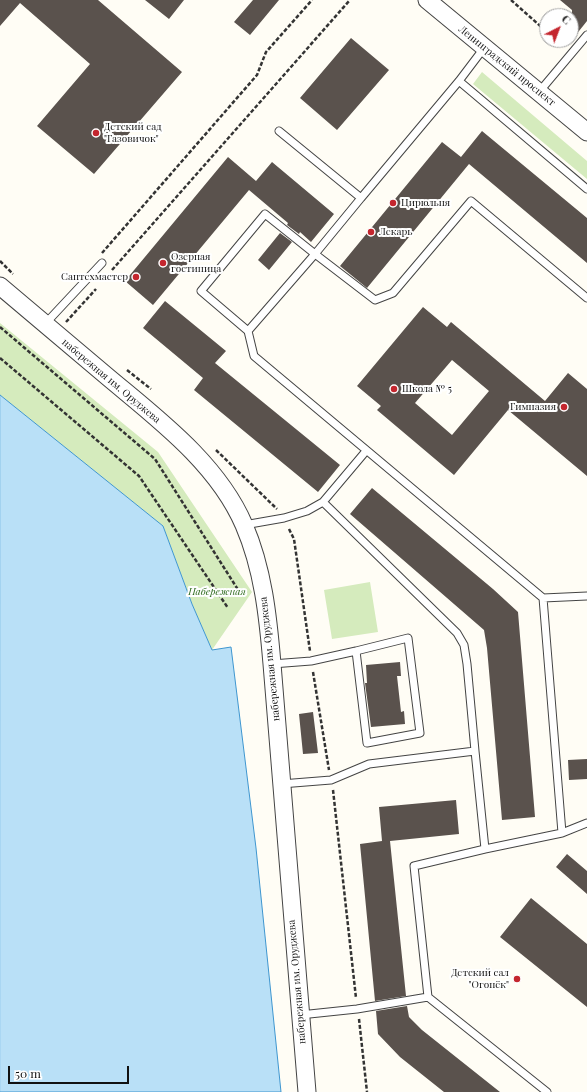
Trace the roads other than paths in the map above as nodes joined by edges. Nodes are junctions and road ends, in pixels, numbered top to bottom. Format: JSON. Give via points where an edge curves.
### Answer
{"nodes":[{"id":1,"x":427,"y":0,"type":"edge"},
{"id":2,"x":587,"y":35,"type":"edge"},
{"id":3,"x":484,"y":48,"type":"junction"},
{"id":4,"x":459,"y":81,"type":"junction"},
{"id":5,"x":539,"y":92,"type":"junction"},
{"id":6,"x":279,"y":131,"type":"dead end"},
{"id":7,"x":587,"y":132,"type":"edge"},
{"id":8,"x":587,"y":189,"type":"edge"},
{"id":9,"x":360,"y":198,"type":"junction"},
{"id":10,"x":315,"y":254,"type":"junction"},
{"id":11,"x":101,"y":260,"type":"road end"},
{"id":12,"x":0,"y":286,"type":"edge"},
{"id":13,"x":587,"y":298,"type":"edge"},
{"id":14,"x":45,"y":324,"type":"junction"},
{"id":15,"x":248,"y":331,"type":"junction"},
{"id":16,"x":366,"y":451,"type":"junction"},
{"id":17,"x":323,"y":502,"type":"junction"},
{"id":18,"x":244,"y":525,"type":"junction"},
{"id":19,"x":587,"y":596,"type":"edge"},
{"id":20,"x":543,"y":598,"type":"junction"},
{"id":21,"x":356,"y":651,"type":"junction"},
{"id":22,"x":272,"y":664,"type":"junction"},
{"id":23,"x":476,"y":751,"type":"junction"},
{"id":24,"x":281,"y":784,"type":"junction"},
{"id":25,"x":587,"y":823,"type":"edge"},
{"id":26,"x":562,"y":833,"type":"junction"},
{"id":27,"x":485,"y":850,"type":"junction"},
{"id":28,"x":428,"y":997,"type":"junction"},
{"id":29,"x":300,"y":1015,"type":"junction"},
{"id":30,"x":307,"y":1092,"type":"edge"},
{"id":31,"x":547,"y":1092,"type":"edge"}],
"edges":[{"from":1,"to":3,"type":"street","name":"Ленинградский проспект"},
{"from":2,"to":5,"type":"lane"},
{"from":3,"to":4,"type":"lane"},
{"from":3,"to":5,"type":"street","name":"Ленинградский проспект"},
{"from":4,"to":8,"type":"lane"},
{"from":4,"to":9,"type":"lane"},
{"from":5,"to":7,"type":"street","name":"Ленинградский проспект"},
{"from":6,"to":9,"type":"lane"},
{"from":9,"to":10,"type":"lane"},
{"from":10,"to":13,"type":"lane","via":[[375,300],[393,293],[471,201]]},
{"from":10,"to":15,"type":"lane"},
{"from":10,"to":15,"type":"lane","via":[[265,214],[201,291]]},
{"from":11,"to":14,"type":"lane"},
{"from":12,"to":14,"type":"street","name":"набережная им. Оруджева"},
{"from":14,"to":18,"type":"street","name":"набережная им. Оруджева","via":[[185,445],[227,492]]},
{"from":15,"to":16,"type":"lane","via":[[254,356]]},
{"from":16,"to":17,"type":"lane"},
{"from":16,"to":20,"type":"lane"},
{"from":17,"to":18,"type":"lane","via":[[307,511],[284,518]]},
{"from":17,"to":23,"type":"lane","via":[[457,633],[464,645]]},
{"from":18,"to":22,"type":"street","name":"набережная им. Оруджева","via":[[260,572],[267,606]]},
{"from":19,"to":20,"type":"lane"},
{"from":20,"to":26,"type":"lane"},
{"from":21,"to":21,"type":"lane","via":[[367,743],[420,733],[408,638]]},
{"from":21,"to":22,"type":"lane","via":[[311,661]]},
{"from":22,"to":24,"type":"street","name":"набережная им. Оруджева"},
{"from":23,"to":24,"type":"lane","via":[[369,764],[331,780]]},
{"from":23,"to":27,"type":"lane"},
{"from":24,"to":29,"type":"street","name":"набережная им. Оруджева"},
{"from":25,"to":26,"type":"lane"},
{"from":26,"to":27,"type":"lane"},
{"from":27,"to":28,"type":"lane","via":[[414,866]]},
{"from":28,"to":29,"type":"lane"},
{"from":28,"to":31,"type":"lane"},
{"from":29,"to":30,"type":"street","name":"набережная им. Оруджева"}]}
